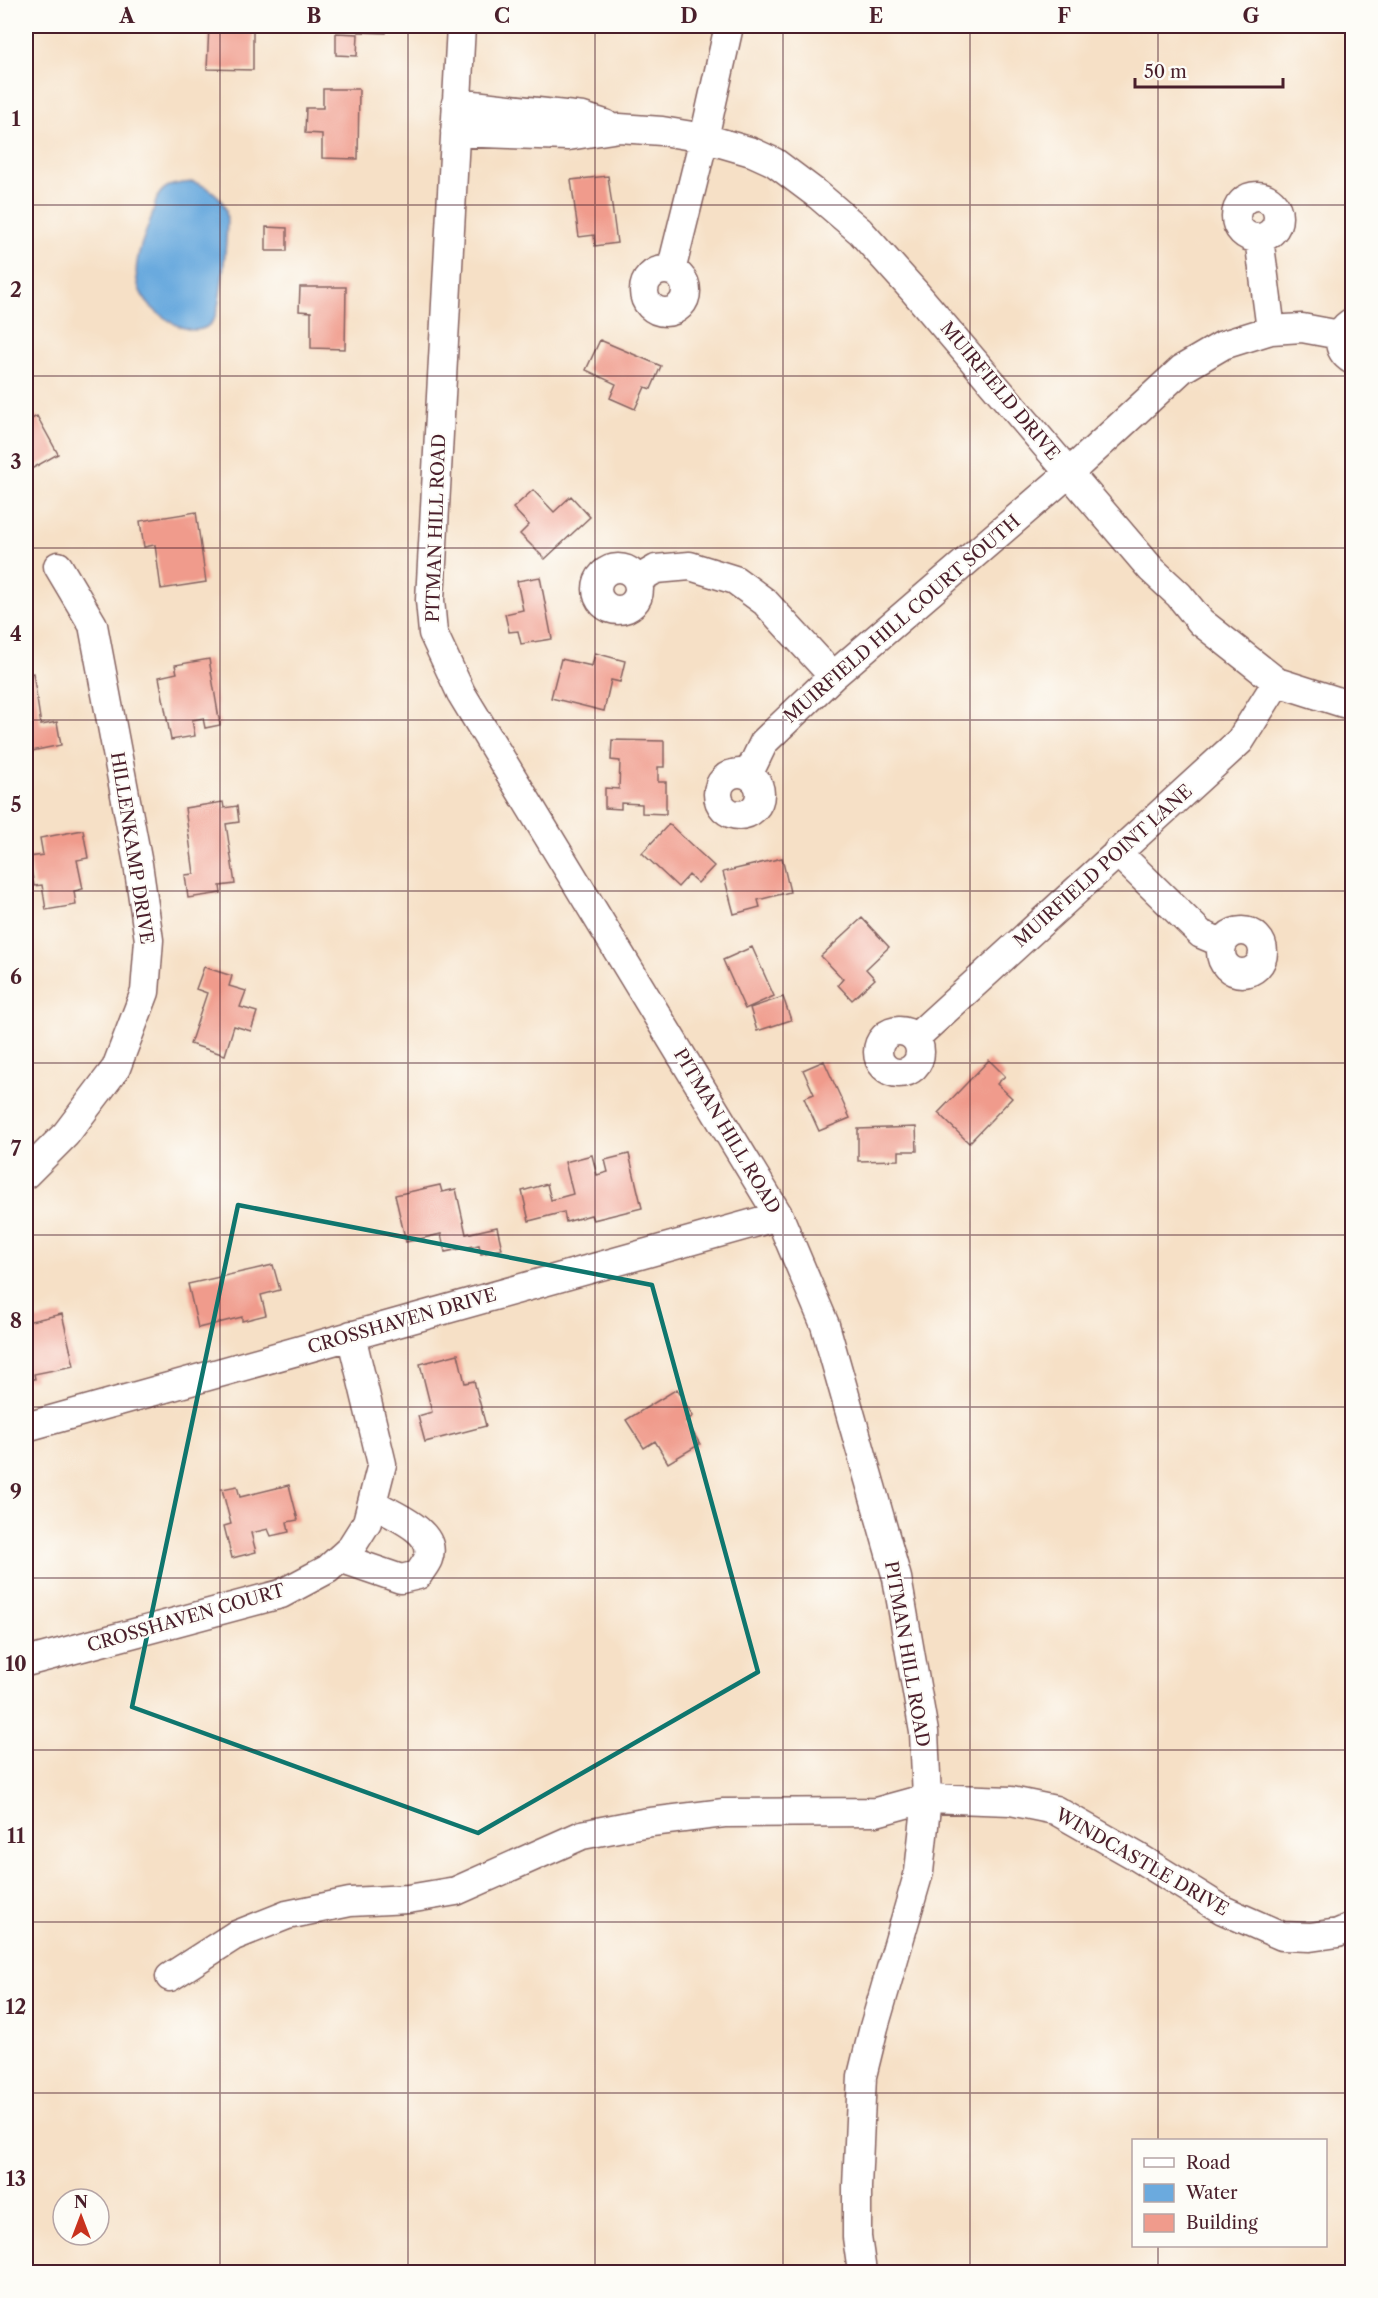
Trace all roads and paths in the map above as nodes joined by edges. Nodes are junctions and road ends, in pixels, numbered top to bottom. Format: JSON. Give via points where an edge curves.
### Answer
{"nodes":[{"id":1,"x":461,"y":26,"type":"edge"},
{"id":2,"x":729,"y":26,"type":"edge"},
{"id":3,"x":456,"y":103,"type":"junction"},
{"id":4,"x":619,"y":128,"type":"junction"},
{"id":5,"x":455,"y":132,"type":"junction"},
{"id":6,"x":704,"y":138,"type":"junction"},
{"id":7,"x":1259,"y":238,"type":"dead end"},
{"id":8,"x":671,"y":271,"type":"dead end"},
{"id":9,"x":1271,"y":330,"type":"junction"},
{"id":10,"x":1348,"y":339,"type":"edge"},
{"id":11,"x":1069,"y":473,"type":"junction"},
{"id":12,"x":58,"y":566,"type":"dead end"},
{"id":13,"x":637,"y":580,"type":"dead end"},
{"id":14,"x":833,"y":676,"type":"junction"},
{"id":15,"x":1277,"y":682,"type":"junction"},
{"id":16,"x":1353,"y":704,"type":"edge"},
{"id":17,"x":748,"y":775,"type":"dead end"},
{"id":18,"x":1118,"y":852,"type":"junction"},
{"id":19,"x":1222,"y":943,"type":"dead end"},
{"id":20,"x":915,"y":1038,"type":"dead end"},
{"id":21,"x":26,"y":1174,"type":"edge"},
{"id":22,"x":779,"y":1216,"type":"junction"},
{"id":23,"x":351,"y":1335,"type":"junction"},
{"id":24,"x":26,"y":1427,"type":"edge"},
{"id":25,"x":372,"y":1503,"type":"junction"},
{"id":26,"x":340,"y":1558,"type":"junction"},
{"id":27,"x":26,"y":1662,"type":"edge"},
{"id":28,"x":927,"y":1798,"type":"junction"},
{"id":29,"x":1353,"y":1927,"type":"edge"},
{"id":30,"x":170,"y":1977,"type":"dead end"},
{"id":31,"x":862,"y":2272,"type":"edge"}],
"edges":[{"from":1,"to":3,"type":"street","name":"PITMAN HILL ROAD"},
{"from":2,"to":6,"type":"street"},
{"from":3,"to":4,"type":"street","name":"MUIRFIELD DRIVE","via":[[583,117]]},
{"from":3,"to":5,"type":"street","name":"PITMAN HILL ROAD"},
{"from":4,"to":5,"type":"street","name":"MUIRFIELD DRIVE","via":[[568,136]]},
{"from":4,"to":6,"type":"street","name":"MUIRFIELD DRIVE"},
{"from":5,"to":22,"type":"street","name":"PITMAN HILL ROAD","via":[[430,600],[433,633],[461,693]]},
{"from":6,"to":8,"type":"street"},
{"from":6,"to":11,"type":"street","name":"MUIRFIELD DRIVE","via":[[774,162],[860,231]]},
{"from":7,"to":9,"type":"street"},
{"from":9,"to":10,"type":"street","name":"MUIRFIELD HILL COURT SOUTH","via":[[1302,328]]},
{"from":9,"to":11,"type":"street","name":"MUIRFIELD HILL COURT SOUTH","via":[[1223,345],[1182,369]]},
{"from":11,"to":14,"type":"street","name":"MUIRFIELD HILL COURT SOUTH"},
{"from":11,"to":15,"type":"street","name":"MUIRFIELD DRIVE","via":[[1201,622]]},
{"from":12,"to":21,"type":"street","name":"HILLENKAMP DRIVE","via":[[93,625],[149,940],[145,992],[116,1068],[66,1134]]},
{"from":13,"to":14,"type":"street","via":[[656,569],[690,566],[735,580],[765,602]]},
{"from":14,"to":17,"type":"street","name":"MUIRFIELD HILL COURT SOUTH","via":[[764,742]]},
{"from":15,"to":16,"type":"street","name":"MUIRFIELD DRIVE"},
{"from":15,"to":18,"type":"street","name":"MUIRFIELD POINT LANE","via":[[1240,741]]},
{"from":18,"to":19,"type":"street","via":[[1201,934]]},
{"from":18,"to":20,"type":"street","name":"MUIRFIELD POINT LANE"},
{"from":22,"to":23,"type":"street","name":"CROSSHAVEN DRIVE"},
{"from":22,"to":28,"type":"street","name":"PITMAN HILL ROAD","via":[[825,1325],[897,1578],[924,1732]]},
{"from":23,"to":24,"type":"street","name":"CROSSHAVEN DRIVE"},
{"from":23,"to":25,"type":"street","name":"CROSSHAVEN COURT","via":[[382,1464]]},
{"from":25,"to":26,"type":"street","name":"CROSSHAVEN COURT","via":[[367,1522]]},
{"from":25,"to":26,"type":"street","via":[[415,1526],[427,1539],[429,1557],[418,1575],[401,1579]]},
{"from":26,"to":27,"type":"street","name":"CROSSHAVEN COURT","via":[[328,1569],[281,1594]]},
{"from":28,"to":29,"type":"street","name":"WINDCASTLE DRIVE","via":[[1011,1801],[1055,1810],[1223,1910],[1282,1936],[1310,1937]]},
{"from":28,"to":30,"type":"street","name":"WINDCASTLE DRIVE","via":[[876,1812],[723,1813],[582,1835],[456,1891],[408,1899],[350,1902],[287,1915],[234,1936]]},
{"from":28,"to":31,"type":"street","name":"PITMAN HILL ROAD","via":[[920,1872],[862,2076],[857,2237]]}]}
